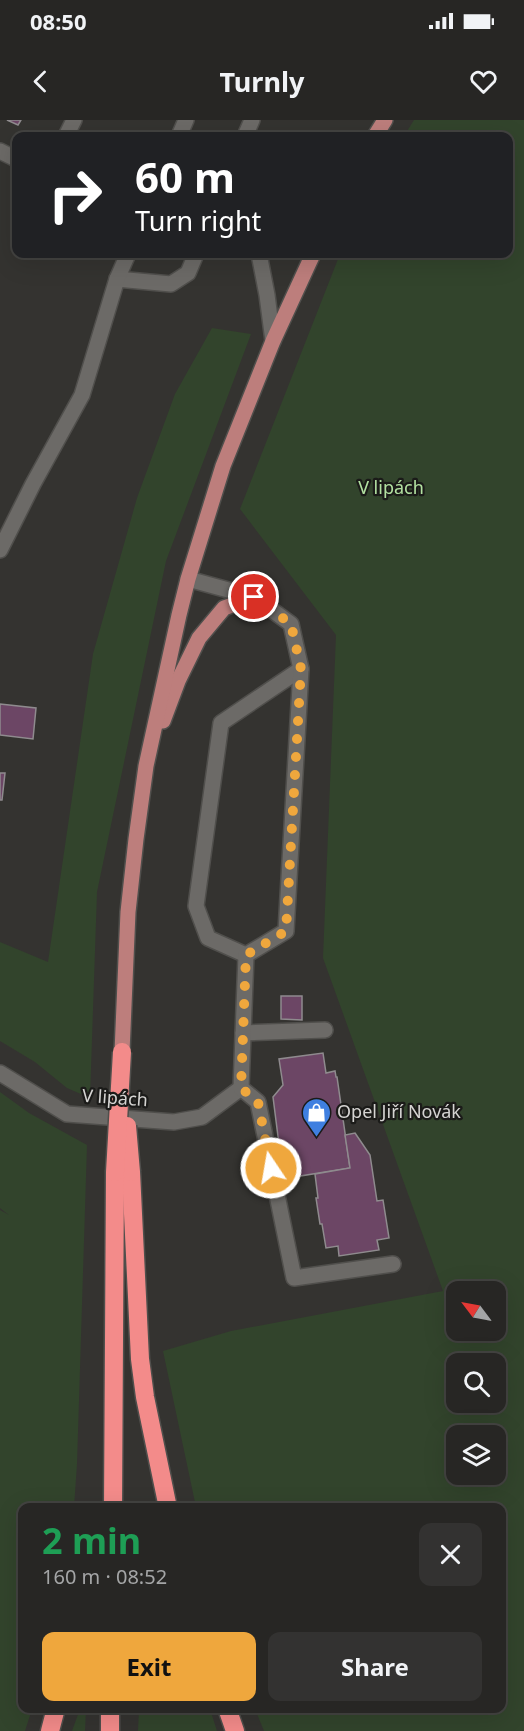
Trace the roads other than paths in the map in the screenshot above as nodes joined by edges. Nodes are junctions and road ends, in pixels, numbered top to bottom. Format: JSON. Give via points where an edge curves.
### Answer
{"nodes":[{"id":1,"x":126,"y":258,"type":"edge"},
{"id":2,"x":194,"y":258,"type":"edge"},
{"id":3,"x":260,"y":258,"type":"edge"},
{"id":4,"x":311,"y":258,"type":"edge"},
{"id":5,"x":117,"y":279,"type":"junction"},
{"id":6,"x":273,"y":341,"type":"junction"},
{"id":7,"x":0,"y":550,"type":"edge"},
{"id":8,"x":188,"y":579,"type":"junction"},
{"id":9,"x":254,"y":597,"type":"junction"},
{"id":10,"x":301,"y":669,"type":"junction"},
{"id":11,"x":146,"y":766,"type":"junction"},
{"id":12,"x":246,"y":955,"type":"junction"},
{"id":13,"x":325,"y":1030,"type":"dead end"},
{"id":14,"x":243,"y":1033,"type":"junction"},
{"id":15,"x":122,"y":1052,"type":"joint"},
{"id":16,"x":0,"y":1073,"type":"edge"},
{"id":17,"x":241,"y":1088,"type":"junction"},
{"id":18,"x":123,"y":1172,"type":"junction"},
{"id":19,"x":393,"y":1264,"type":"dead end"},
{"id":20,"x":114,"y":1445,"type":"junction"},
{"id":21,"x":103,"y":1503,"type":"edge"},
{"id":22,"x":113,"y":1503,"type":"edge"},
{"id":23,"x":167,"y":1503,"type":"edge"},
{"id":24,"x":55,"y":1713,"type":"edge"},
{"id":25,"x":110,"y":1713,"type":"edge"},
{"id":26,"x":228,"y":1713,"type":"edge"},
{"id":27,"x":50,"y":1731,"type":"edge"},
{"id":28,"x":110,"y":1731,"type":"edge"},
{"id":29,"x":235,"y":1731,"type":"edge"}],
"edges":[{"from":1,"to":5,"type":"street"},
{"from":2,"to":5,"type":"street","via":[[188,273],[171,284]]},
{"from":3,"to":6,"type":"street"},
{"from":4,"to":6,"type":"main road"},
{"from":5,"to":7,"type":"street","via":[[82,395]]},
{"from":6,"to":8,"type":"main road","via":[[223,465]]},
{"from":8,"to":9,"type":"street"},
{"from":8,"to":11,"type":"main road"},
{"from":9,"to":10,"type":"street","via":[[291,624]]},
{"from":9,"to":11,"type":"main road","via":[[224,608],[199,638]]},
{"from":10,"to":12,"type":"street","via":[[286,931]]},
{"from":10,"to":12,"type":"street","via":[[221,723],[196,906],[208,938]]},
{"from":11,"to":15,"type":"main road","via":[[128,912]]},
{"from":12,"to":14,"type":"street"},
{"from":13,"to":14,"type":"street"},
{"from":14,"to":17,"type":"street"},
{"from":15,"to":18,"type":"highway","bridge":true},
{"from":16,"to":17,"type":"street","name":"V lipách","via":[[66,1114],[174,1122],[202,1117]]},
{"from":17,"to":19,"type":"street","via":[[258,1102],[294,1278]]},
{"from":18,"to":20,"type":"highway"},
{"from":18,"to":23,"type":"highway","via":[[140,1359]]},
{"from":20,"to":21,"type":"highway"},
{"from":20,"to":22,"type":"highway"},
{"from":24,"to":27,"type":"highway"},
{"from":25,"to":28,"type":"highway"},
{"from":26,"to":29,"type":"highway"}]}
